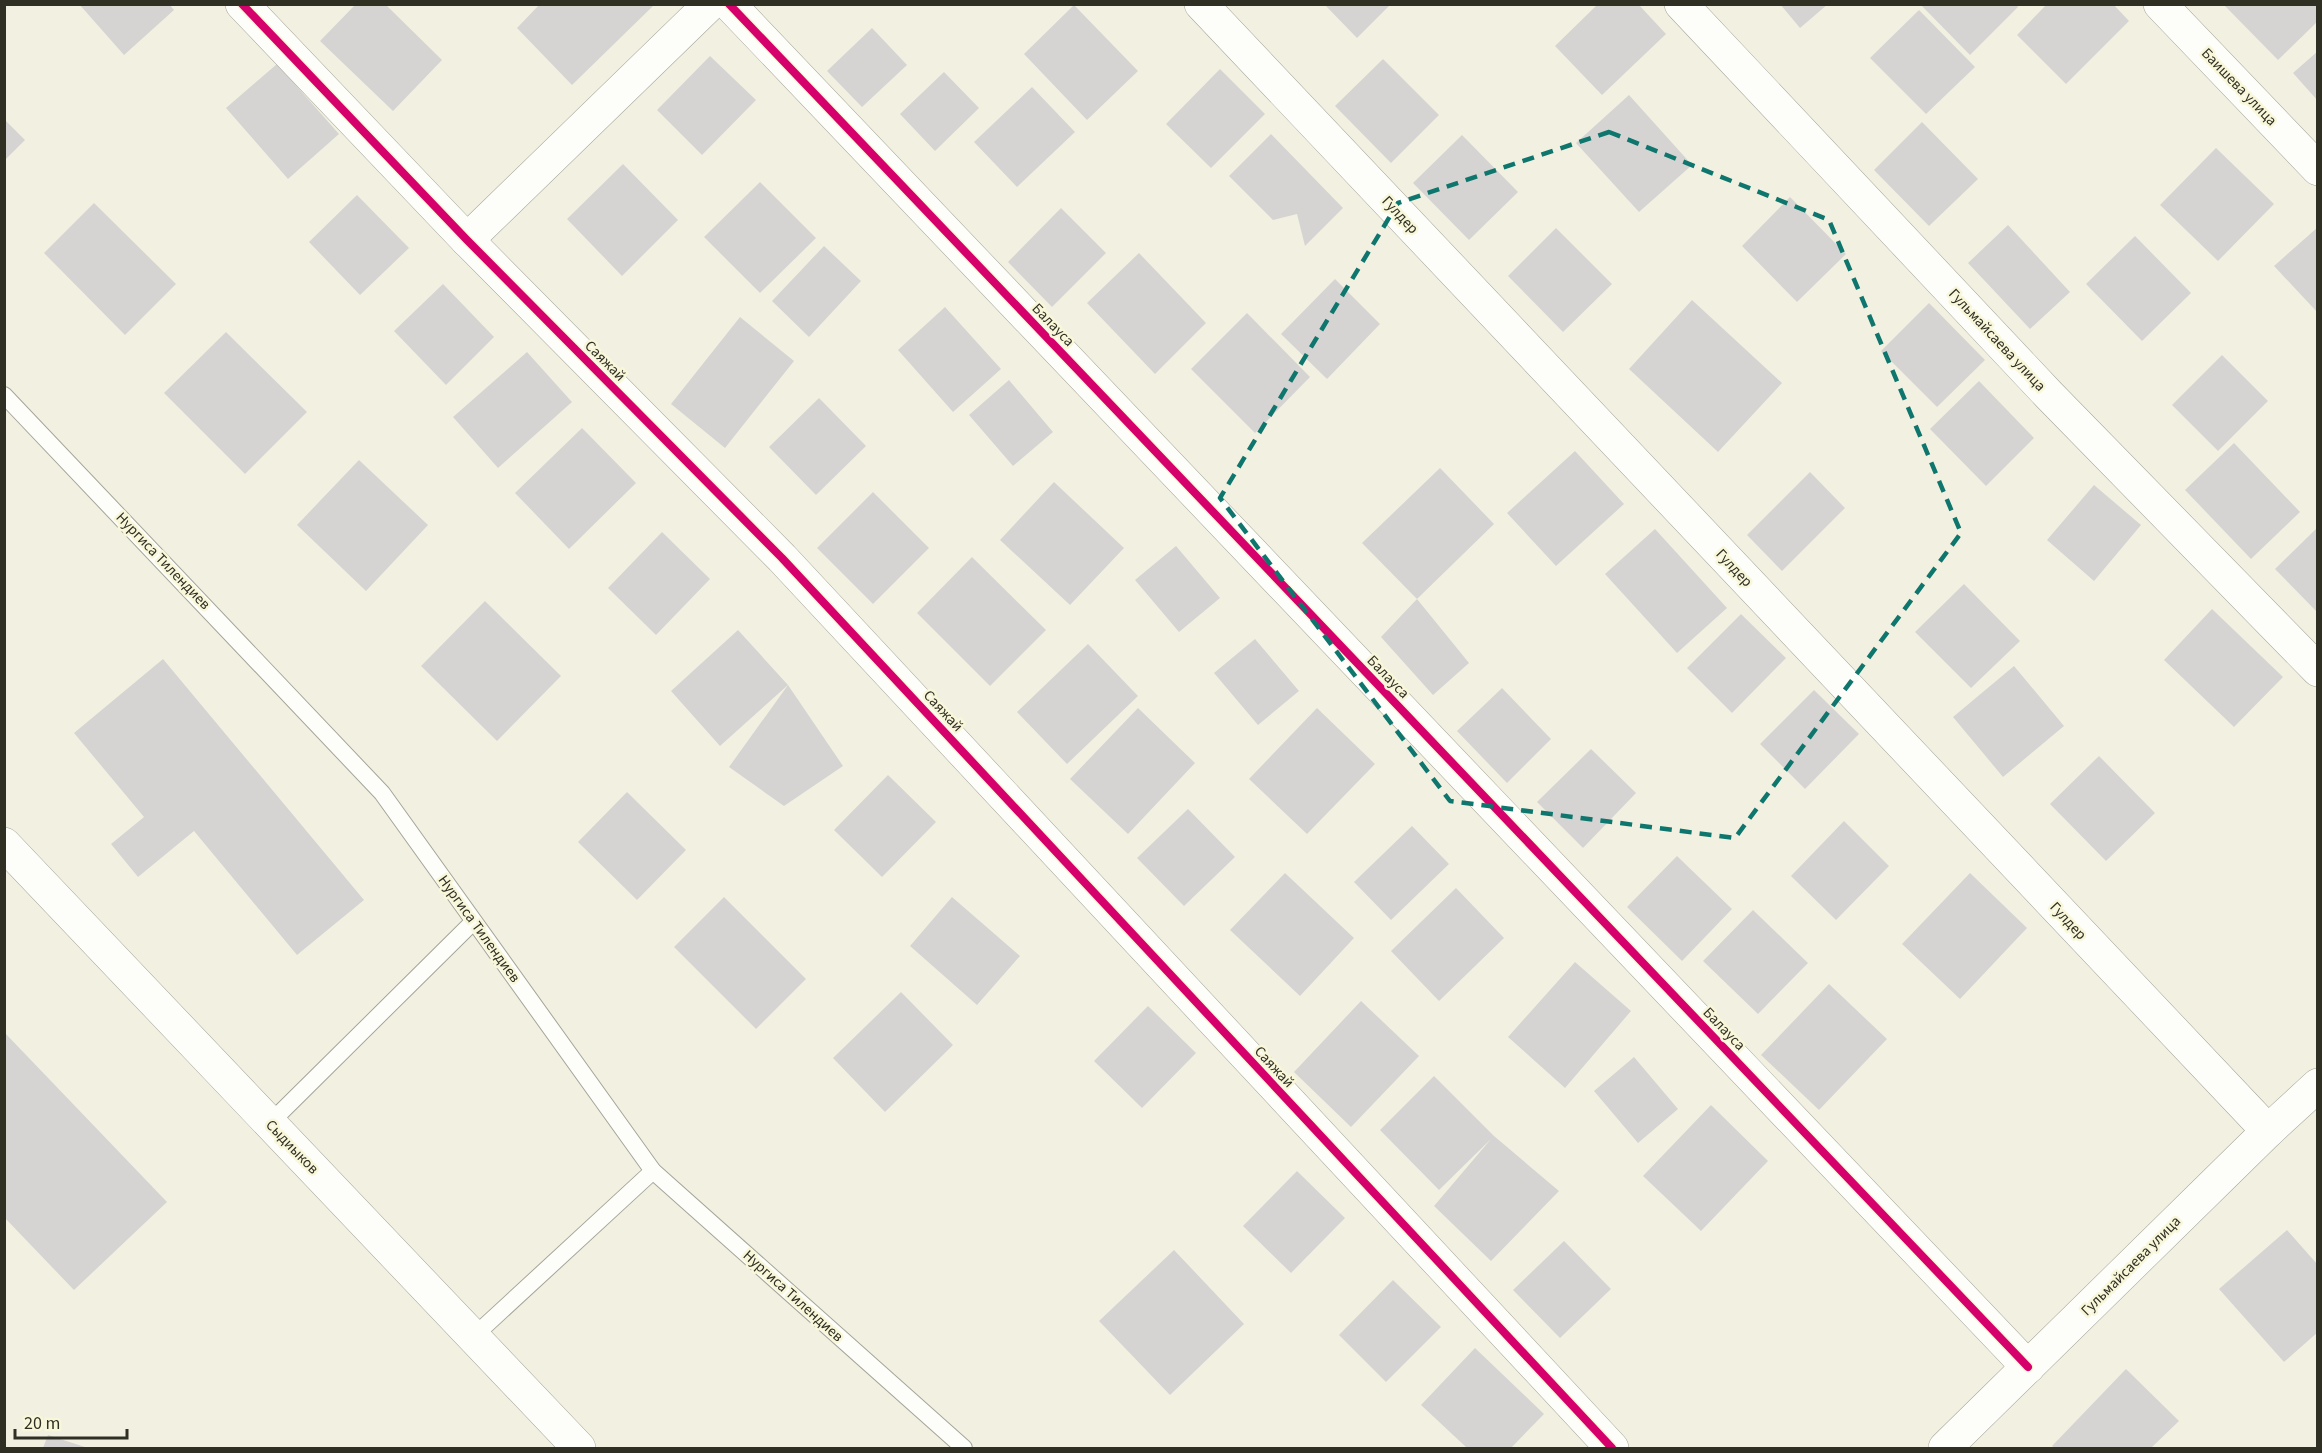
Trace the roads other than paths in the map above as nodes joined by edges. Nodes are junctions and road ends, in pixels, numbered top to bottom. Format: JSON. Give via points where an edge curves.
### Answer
{"nodes":[{"id":1,"x":242,"y":4,"type":"edge"},
{"id":2,"x":710,"y":4,"type":"edge"},
{"id":3,"x":729,"y":4,"type":"edge"},
{"id":4,"x":1201,"y":4,"type":"edge"},
{"id":5,"x":1681,"y":4,"type":"edge"},
{"id":6,"x":2160,"y":4,"type":"edge"},
{"id":7,"x":2318,"y":169,"type":"edge"},
{"id":8,"x":467,"y":240,"type":"junction"},
{"id":9,"x":5,"y":395,"type":"edge"},
{"id":10,"x":2318,"y":670,"type":"edge"},
{"id":11,"x":4,"y":844,"type":"edge"},
{"id":12,"x":473,"y":922,"type":"junction"},
{"id":13,"x":2318,"y":1085,"type":"edge"},
{"id":14,"x":270,"y":1123,"type":"junction"},
{"id":15,"x":2268,"y":1131,"type":"junction"},
{"id":16,"x":653,"y":1171,"type":"junction"},
{"id":17,"x":473,"y":1338,"type":"junction"},
{"id":18,"x":2028,"y":1367,"type":"junction"},
{"id":19,"x":1600,"y":1441,"type":"edge"},
{"id":20,"x":579,"y":1449,"type":"edge"},
{"id":21,"x":964,"y":1449,"type":"edge"},
{"id":22,"x":1945,"y":1449,"type":"edge"}],
"edges":[{"from":1,"to":8,"type":"street","name":"Саяжай"},
{"from":2,"to":8,"type":"street"},
{"from":3,"to":18,"type":"street","name":"Балауса"},
{"from":4,"to":15,"type":"street","name":"Гулдер"},
{"from":5,"to":10,"type":"street","name":"Гульмайсаева улица","via":[[2049,395]]},
{"from":6,"to":7,"type":"street","name":"Баишева улица"},
{"from":8,"to":19,"type":"street","name":"Саяжай","via":[[782,558]]},
{"from":9,"to":12,"type":"lane","name":"Нургиса Тилендиев","via":[[382,793]]},
{"from":11,"to":14,"type":"street","name":"Сыдиыков"},
{"from":12,"to":14,"type":"lane"},
{"from":12,"to":16,"type":"lane","name":"Нургиса Тилендиев"},
{"from":13,"to":15,"type":"street","name":"Гульмайсаева улица"},
{"from":14,"to":17,"type":"street","name":"Сыдиыков"},
{"from":15,"to":18,"type":"street","name":"Гульмайсаева улица"},
{"from":16,"to":17,"type":"lane"},
{"from":16,"to":21,"type":"lane","name":"Нургиса Тилендиев"},
{"from":17,"to":20,"type":"street","name":"Сыдиыков"},
{"from":18,"to":22,"type":"street","name":"Гульмайсаева улица"}]}
